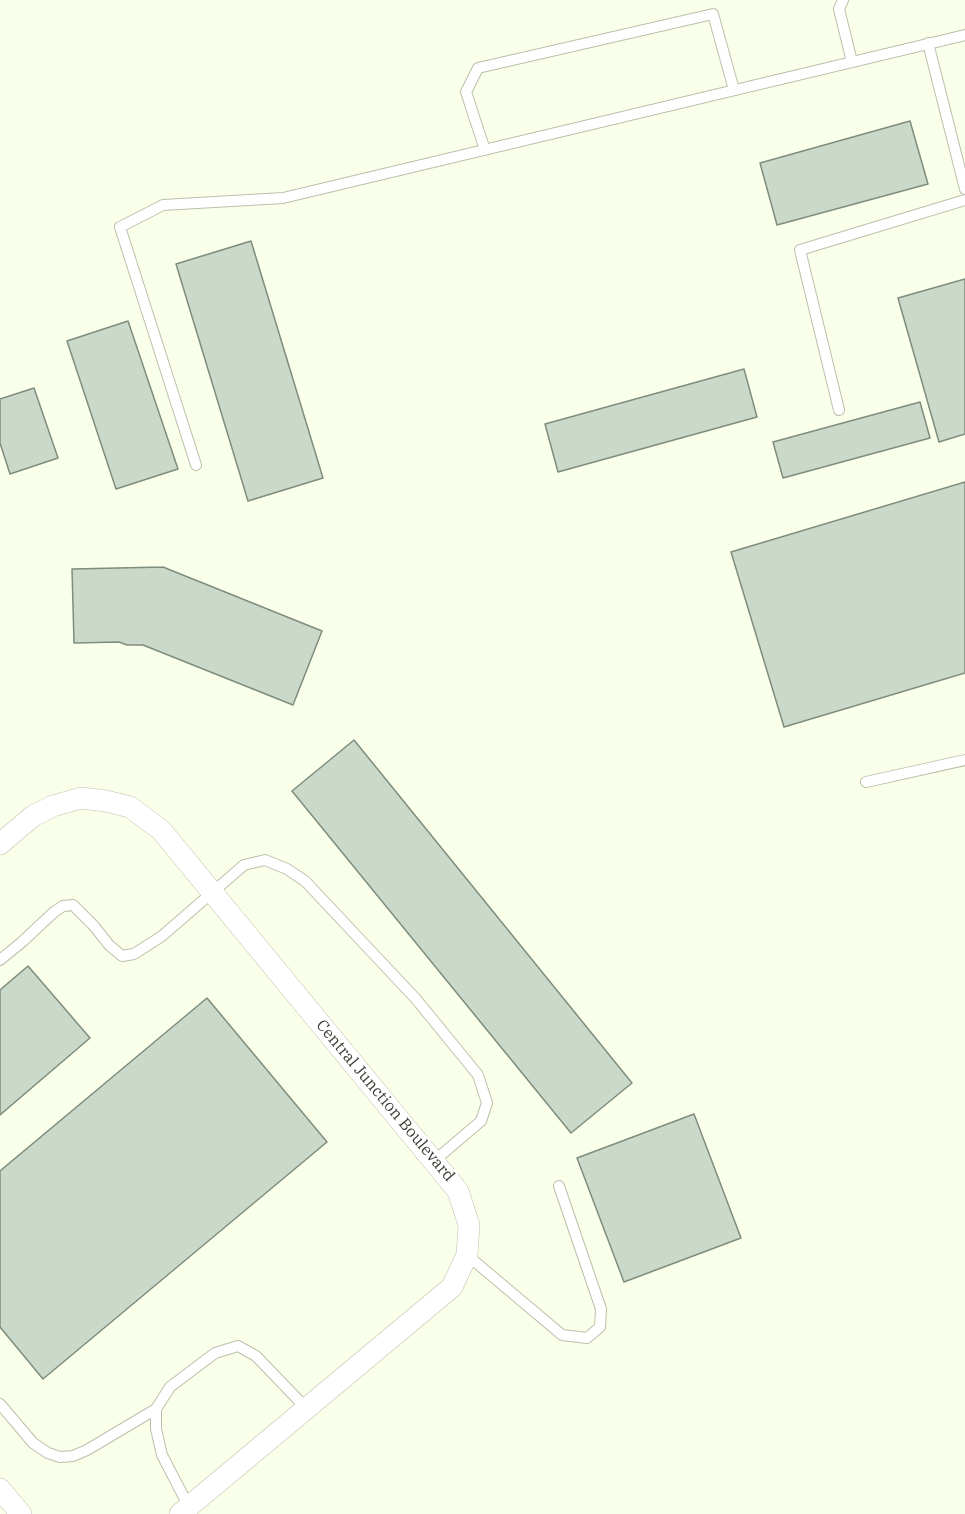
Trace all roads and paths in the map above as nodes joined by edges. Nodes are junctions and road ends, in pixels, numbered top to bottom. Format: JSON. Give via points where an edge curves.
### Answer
{"nodes":[{"id":1,"x":843,"y":0,"type":"edge"},
{"id":2,"x":965,"y":35,"type":"edge"},
{"id":3,"x":928,"y":44,"type":"junction"},
{"id":4,"x":852,"y":62,"type":"junction"},
{"id":5,"x":734,"y":90,"type":"junction"},
{"id":6,"x":485,"y":150,"type":"junction"},
{"id":7,"x":965,"y":189,"type":"edge"},
{"id":8,"x":965,"y":200,"type":"edge"},
{"id":9,"x":839,"y":410,"type":"dead end"},
{"id":10,"x":196,"y":465,"type":"dead end"},
{"id":11,"x":965,"y":760,"type":"edge"},
{"id":12,"x":866,"y":782,"type":"dead end"},
{"id":13,"x":0,"y":844,"type":"edge"},
{"id":14,"x":213,"y":892,"type":"junction"},
{"id":15,"x":0,"y":960,"type":"edge"},
{"id":16,"x":434,"y":1161,"type":"junction"},
{"id":17,"x":560,"y":1186,"type":"dead end"},
{"id":18,"x":467,"y":1255,"type":"junction"},
{"id":19,"x":0,"y":1404,"type":"edge"},
{"id":20,"x":306,"y":1408,"type":"junction"},
{"id":21,"x":156,"y":1409,"type":"junction"},
{"id":22,"x":0,"y":1489,"type":"edge"},
{"id":23,"x":184,"y":1510,"type":"edge"},
{"id":24,"x":18,"y":1513,"type":"edge"}],
"edges":[{"from":1,"to":4,"type":"lane","via":[[839,9]]},
{"from":2,"to":3,"type":"lane"},
{"from":3,"to":4,"type":"lane"},
{"from":3,"to":7,"type":"lane"},
{"from":4,"to":5,"type":"lane"},
{"from":5,"to":6,"type":"lane"},
{"from":5,"to":6,"type":"lane","via":[[713,14],[478,68],[466,92]]},
{"from":6,"to":10,"type":"lane","via":[[283,198],[163,205],[120,227]]},
{"from":8,"to":9,"type":"lane","via":[[800,250]]},
{"from":11,"to":12,"type":"lane"},
{"from":13,"to":14,"type":"street","name":"Central Junction Boulevard","via":[[33,816],[53,806],[81,798],[106,801],[130,807],[161,830]]},
{"from":14,"to":15,"type":"lane","via":[[162,936],[134,954],[122,956],[73,905],[54,912]]},
{"from":14,"to":16,"type":"street","name":"Central Junction Boulevard"},
{"from":14,"to":16,"type":"lane","via":[[244,865],[265,860],[286,869],[305,881],[416,999],[478,1075],[487,1103],[481,1121]]},
{"from":16,"to":18,"type":"street","name":"Central Junction Boulevard","via":[[458,1191],[469,1225]]},
{"from":17,"to":18,"type":"lane","via":[[601,1309],[600,1328],[587,1338],[562,1335]]},
{"from":18,"to":20,"type":"street","name":"Central Junction Boulevard","via":[[452,1287]]},
{"from":19,"to":21,"type":"lane","via":[[33,1443],[60,1457],[87,1450]]},
{"from":20,"to":21,"type":"lane","via":[[256,1356],[238,1346],[215,1353],[170,1387]]},
{"from":20,"to":23,"type":"street","name":"Central Junction Boulevard"},
{"from":21,"to":23,"type":"lane","via":[[162,1455]]},
{"from":22,"to":24,"type":"street"}]}
